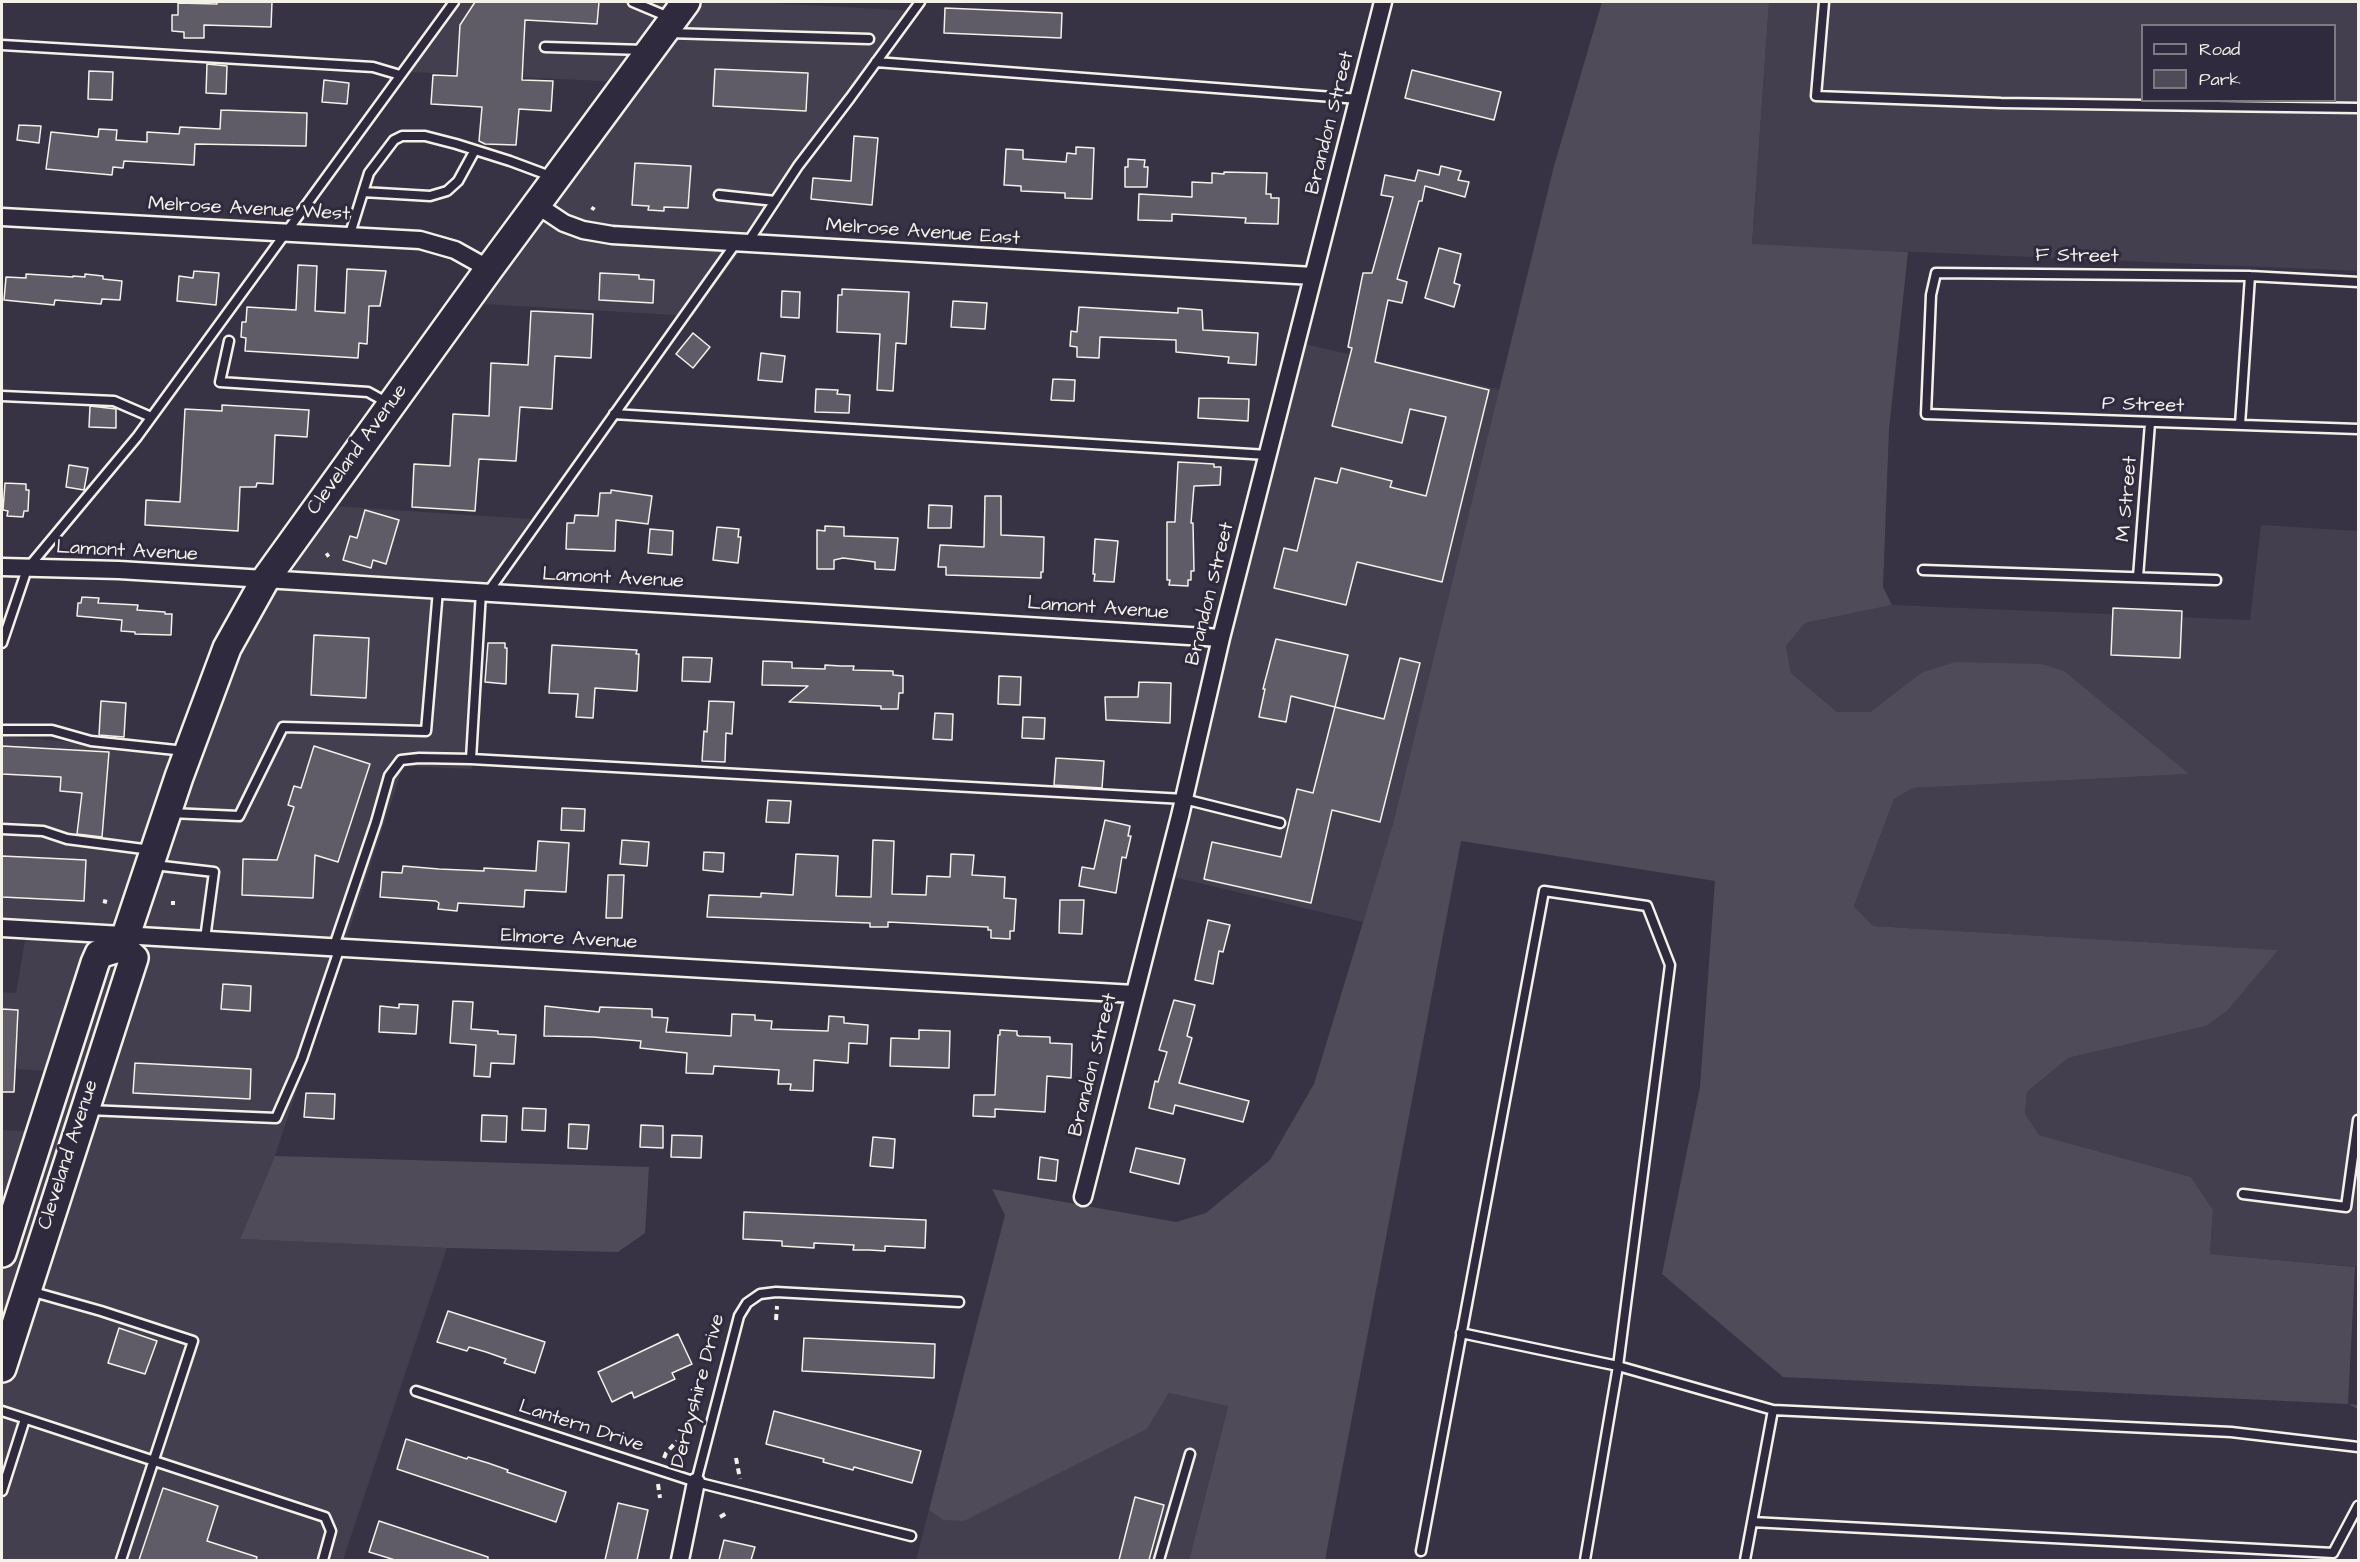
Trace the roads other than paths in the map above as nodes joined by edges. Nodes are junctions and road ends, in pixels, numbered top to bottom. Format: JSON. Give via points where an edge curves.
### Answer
{"nodes":[{"id":1,"x":454,"y":2,"type":"edge"},
{"id":2,"x":633,"y":2,"type":"edge"},
{"id":3,"x":920,"y":2,"type":"edge"},
{"id":4,"x":1383,"y":2,"type":"edge"},
{"id":5,"x":1824,"y":2,"type":"edge"},
{"id":6,"x":668,"y":26,"type":"edge"},
{"id":7,"x":869,"y":39,"type":"dead end"},
{"id":8,"x":2,"y":45,"type":"edge"},
{"id":9,"x":545,"y":47,"type":"dead end"},
{"id":10,"x":876,"y":62,"type":"junction"},
{"id":11,"x":400,"y":75,"type":"junction"},
{"id":12,"x":1359,"y":99,"type":"junction"},
{"id":13,"x":2358,"y":108,"type":"edge"},
{"id":14,"x":475,"y":150,"type":"junction"},
{"id":15,"x":556,"y":179,"type":"junction"},
{"id":16,"x":363,"y":192,"type":"junction"},
{"id":17,"x":719,"y":195,"type":"dead end"},
{"id":18,"x":775,"y":201,"type":"junction"},
{"id":19,"x":537,"y":205,"type":"junction"},
{"id":20,"x":2,"y":217,"type":"edge"},
{"id":21,"x":285,"y":234,"type":"junction"},
{"id":22,"x":349,"y":237,"type":"junction"},
{"id":23,"x":742,"y":242,"type":"junction"},
{"id":24,"x":489,"y":269,"type":"junction"},
{"id":25,"x":1313,"y":276,"type":"junction"},
{"id":26,"x":2250,"y":276,"type":"junction"},
{"id":27,"x":2358,"y":282,"type":"edge"},
{"id":28,"x":229,"y":341,"type":"dead end"},
{"id":29,"x":2,"y":396,"type":"edge"},
{"id":30,"x":392,"y":406,"type":"junction"},
{"id":31,"x":614,"y":414,"type":"junction"},
{"id":32,"x":1926,"y":414,"type":"joint"},
{"id":33,"x":151,"y":417,"type":"junction"},
{"id":34,"x":2150,"y":423,"type":"junction"},
{"id":35,"x":2240,"y":425,"type":"junction"},
{"id":36,"x":2358,"y":429,"type":"edge"},
{"id":37,"x":1267,"y":455,"type":"junction"},
{"id":38,"x":2,"y":567,"type":"edge"},
{"id":39,"x":27,"y":569,"type":"junction"},
{"id":40,"x":1923,"y":570,"type":"dead end"},
{"id":41,"x":2138,"y":577,"type":"junction"},
{"id":42,"x":265,"y":580,"type":"junction"},
{"id":43,"x":2216,"y":580,"type":"dead end"},
{"id":44,"x":438,"y":590,"type":"junction"},
{"id":45,"x":485,"y":592,"type":"junction"},
{"id":46,"x":1221,"y":638,"type":"junction"},
{"id":47,"x":2,"y":643,"type":"edge"},
{"id":48,"x":2,"y":730,"type":"edge"},
{"id":49,"x":189,"y":751,"type":"junction"},
{"id":50,"x":471,"y":759,"type":"junction"},
{"id":51,"x":1184,"y":799,"type":"junction"},
{"id":52,"x":167,"y":813,"type":"junction"},
{"id":53,"x":1280,"y":823,"type":"dead end"},
{"id":54,"x":2,"y":829,"type":"edge"},
{"id":55,"x":153,"y":858,"type":"junction"},
{"id":56,"x":2,"y":928,"type":"edge"},
{"id":57,"x":205,"y":939,"type":"junction"},
{"id":58,"x":125,"y":941,"type":"junction"},
{"id":59,"x":337,"y":947,"type":"junction"},
{"id":60,"x":1134,"y":994,"type":"junction"},
{"id":61,"x":71,"y":1040,"type":"junction"},
{"id":62,"x":84,"y":1109,"type":"junction"},
{"id":63,"x":2358,"y":1120,"type":"edge"},
{"id":64,"x":2243,"y":1194,"type":"dead end"},
{"id":65,"x":1083,"y":1197,"type":"dead end"},
{"id":66,"x":2,"y":1253,"type":"edge"},
{"id":67,"x":26,"y":1290,"type":"junction"},
{"id":68,"x":958,"y":1302,"type":"dead end"},
{"id":69,"x":1461,"y":1333,"type":"junction"},
{"id":70,"x":1618,"y":1366,"type":"junction"},
{"id":71,"x":2,"y":1368,"type":"edge"},
{"id":72,"x":416,"y":1391,"type":"dead end"},
{"id":73,"x":1773,"y":1410,"type":"junction"},
{"id":74,"x":2,"y":1411,"type":"edge"},
{"id":75,"x":25,"y":1419,"type":"junction"},
{"id":76,"x":2358,"y":1447,"type":"edge"},
{"id":77,"x":1190,"y":1454,"type":"dead end"},
{"id":78,"x":154,"y":1461,"type":"junction"},
{"id":79,"x":696,"y":1482,"type":"junction"},
{"id":80,"x":2,"y":1491,"type":"edge"},
{"id":81,"x":2358,"y":1506,"type":"edge"},
{"id":82,"x":1752,"y":1522,"type":"junction"},
{"id":83,"x":911,"y":1536,"type":"dead end"},
{"id":84,"x":1421,"y":1551,"type":"dead end"},
{"id":85,"x":121,"y":1560,"type":"edge"},
{"id":86,"x":323,"y":1560,"type":"edge"},
{"id":87,"x":680,"y":1560,"type":"edge"},
{"id":88,"x":1159,"y":1560,"type":"edge"},
{"id":89,"x":1585,"y":1560,"type":"edge"},
{"id":90,"x":1745,"y":1560,"type":"edge"}],
"edges":[{"from":1,"to":11,"type":"lane"},
{"from":2,"to":6,"type":"lane"},
{"from":3,"to":10,"type":"lane"},
{"from":4,"to":12,"type":"street","name":"Brandon Street"},
{"from":5,"to":13,"type":"lane","via":[[1816,96]]},
{"from":6,"to":7,"type":"lane"},
{"from":6,"to":9,"type":"lane"},
{"from":6,"to":15,"type":"main road","name":"Cleveland Avenue"},
{"from":8,"to":11,"type":"lane","via":[[373,67]]},
{"from":10,"to":12,"type":"lane"},
{"from":10,"to":18,"type":"lane"},
{"from":11,"to":21,"type":"lane"},
{"from":12,"to":25,"type":"street","name":"Brandon Street"},
{"from":14,"to":15,"type":"lane"},
{"from":14,"to":16,"type":"lane","via":[[458,181],[447,191],[430,196]]},
{"from":14,"to":16,"type":"lane","via":[[424,136],[402,136],[394,140],[369,173]]},
{"from":15,"to":19,"type":"main road","name":"Cleveland Avenue"},
{"from":16,"to":22,"type":"lane"},
{"from":17,"to":18,"type":"lane"},
{"from":18,"to":23,"type":"lane"},
{"from":19,"to":23,"type":"street","name":"Melrose Avenue East","via":[[564,223],[612,236]]},
{"from":19,"to":24,"type":"main road","name":"Cleveland Avenue"},
{"from":20,"to":21,"type":"street","name":"Melrose Avenue West"},
{"from":21,"to":22,"type":"street","name":"Melrose Avenue West"},
{"from":21,"to":33,"type":"lane"},
{"from":22,"to":24,"type":"street","name":"Melrose Avenue West","via":[[439,244]]},
{"from":23,"to":25,"type":"street","name":"Melrose Avenue East"},
{"from":23,"to":31,"type":"lane"},
{"from":24,"to":30,"type":"main road","name":"Cleveland Avenue"},
{"from":25,"to":37,"type":"street","name":"Brandon Street"},
{"from":26,"to":27,"type":"lane","name":"F Street"},
{"from":26,"to":32,"type":"lane","name":"F Street","via":[[1936,273],[1931,295]]},
{"from":26,"to":35,"type":"lane"},
{"from":28,"to":30,"type":"lane","via":[[220,381],[368,392]]},
{"from":29,"to":33,"type":"lane","via":[[114,401]]},
{"from":30,"to":42,"type":"main road","name":"Cleveland Avenue"},
{"from":31,"to":37,"type":"lane"},
{"from":31,"to":45,"type":"lane"},
{"from":32,"to":34,"type":"lane","name":"P Street"},
{"from":33,"to":39,"type":"lane"},
{"from":34,"to":35,"type":"lane","name":"P Street"},
{"from":34,"to":41,"type":"lane","name":"M Street"},
{"from":35,"to":36,"type":"lane","name":"P Street"},
{"from":37,"to":46,"type":"street","name":"Brandon Street"},
{"from":38,"to":39,"type":"street","name":"Lamont Avenue"},
{"from":39,"to":42,"type":"street","name":"Lamont Avenue","via":[[119,570]]},
{"from":39,"to":47,"type":"lane"},
{"from":40,"to":41,"type":"lane"},
{"from":41,"to":43,"type":"lane"},
{"from":42,"to":44,"type":"street","name":"Lamont Avenue"},
{"from":42,"to":49,"type":"main road","name":"Cleveland Avenue","via":[[227,648]]},
{"from":44,"to":45,"type":"street","name":"Lamont Avenue"},
{"from":44,"to":52,"type":"lane","via":[[426,731],[283,728],[239,816]]},
{"from":45,"to":46,"type":"street","name":"Lamont Avenue"},
{"from":45,"to":50,"type":"lane"},
{"from":46,"to":51,"type":"street","name":"Brandon Street"},
{"from":48,"to":49,"type":"lane","via":[[52,730],[91,741]]},
{"from":49,"to":52,"type":"main road","name":"Cleveland Avenue"},
{"from":50,"to":51,"type":"lane"},
{"from":50,"to":59,"type":"lane","via":[[401,760],[389,776]]},
{"from":51,"to":53,"type":"lane"},
{"from":51,"to":60,"type":"street","name":"Brandon Street"},
{"from":52,"to":55,"type":"main road","name":"Cleveland Avenue"},
{"from":54,"to":55,"type":"lane","via":[[43,831]]},
{"from":55,"to":57,"type":"lane","via":[[214,872]]},
{"from":55,"to":58,"type":"main road","name":"Cleveland Avenue"},
{"from":56,"to":58,"type":"street","name":"Elmore Avenue"},
{"from":57,"to":58,"type":"street","name":"Elmore Avenue"},
{"from":57,"to":59,"type":"street","name":"Elmore Avenue"},
{"from":58,"to":61,"type":"main road","name":"Cleveland Avenue","via":[[99,954]]},
{"from":58,"to":62,"type":"main road","name":"Cleveland Avenue","via":[[134,958]]},
{"from":59,"to":60,"type":"street","name":"Elmore Avenue"},
{"from":59,"to":62,"type":"lane","via":[[302,1059],[276,1118]]},
{"from":60,"to":65,"type":"street","name":"Brandon Street"},
{"from":61,"to":62,"type":"main road","via":[[81,1062],[73,1085]]},
{"from":61,"to":66,"type":"main road","name":"Cleveland Avenue"},
{"from":62,"to":67,"type":"main road","name":"Cleveland Avenue"},
{"from":63,"to":64,"type":"lane","via":[[2346,1207]]},
{"from":67,"to":71,"type":"main road","name":"Cleveland Avenue"},
{"from":67,"to":78,"type":"lane","via":[[193,1341]]},
{"from":68,"to":79,"type":"lane","name":"Derbyshire Drive","via":[[760,1294],[747,1303],[739,1316]]},
{"from":69,"to":70,"type":"lane"},
{"from":69,"to":70,"type":"lane","via":[[1544,891],[1647,906],[1670,964]]},
{"from":69,"to":84,"type":"lane"},
{"from":70,"to":73,"type":"lane"},
{"from":70,"to":89,"type":"lane"},
{"from":72,"to":79,"type":"lane","name":"Lantern Drive"},
{"from":73,"to":76,"type":"lane","via":[[2231,1432]]},
{"from":73,"to":82,"type":"lane"},
{"from":74,"to":75,"type":"lane"},
{"from":75,"to":78,"type":"lane"},
{"from":75,"to":80,"type":"lane"},
{"from":77,"to":88,"type":"lane"},
{"from":78,"to":85,"type":"lane"},
{"from":78,"to":86,"type":"lane","via":[[325,1517],[331,1532]]},
{"from":79,"to":83,"type":"lane","name":"Lantern Drive"},
{"from":79,"to":87,"type":"street","name":"Derbyshire Drive"},
{"from":81,"to":82,"type":"lane","via":[[2333,1552]]},
{"from":82,"to":90,"type":"lane"}]}
